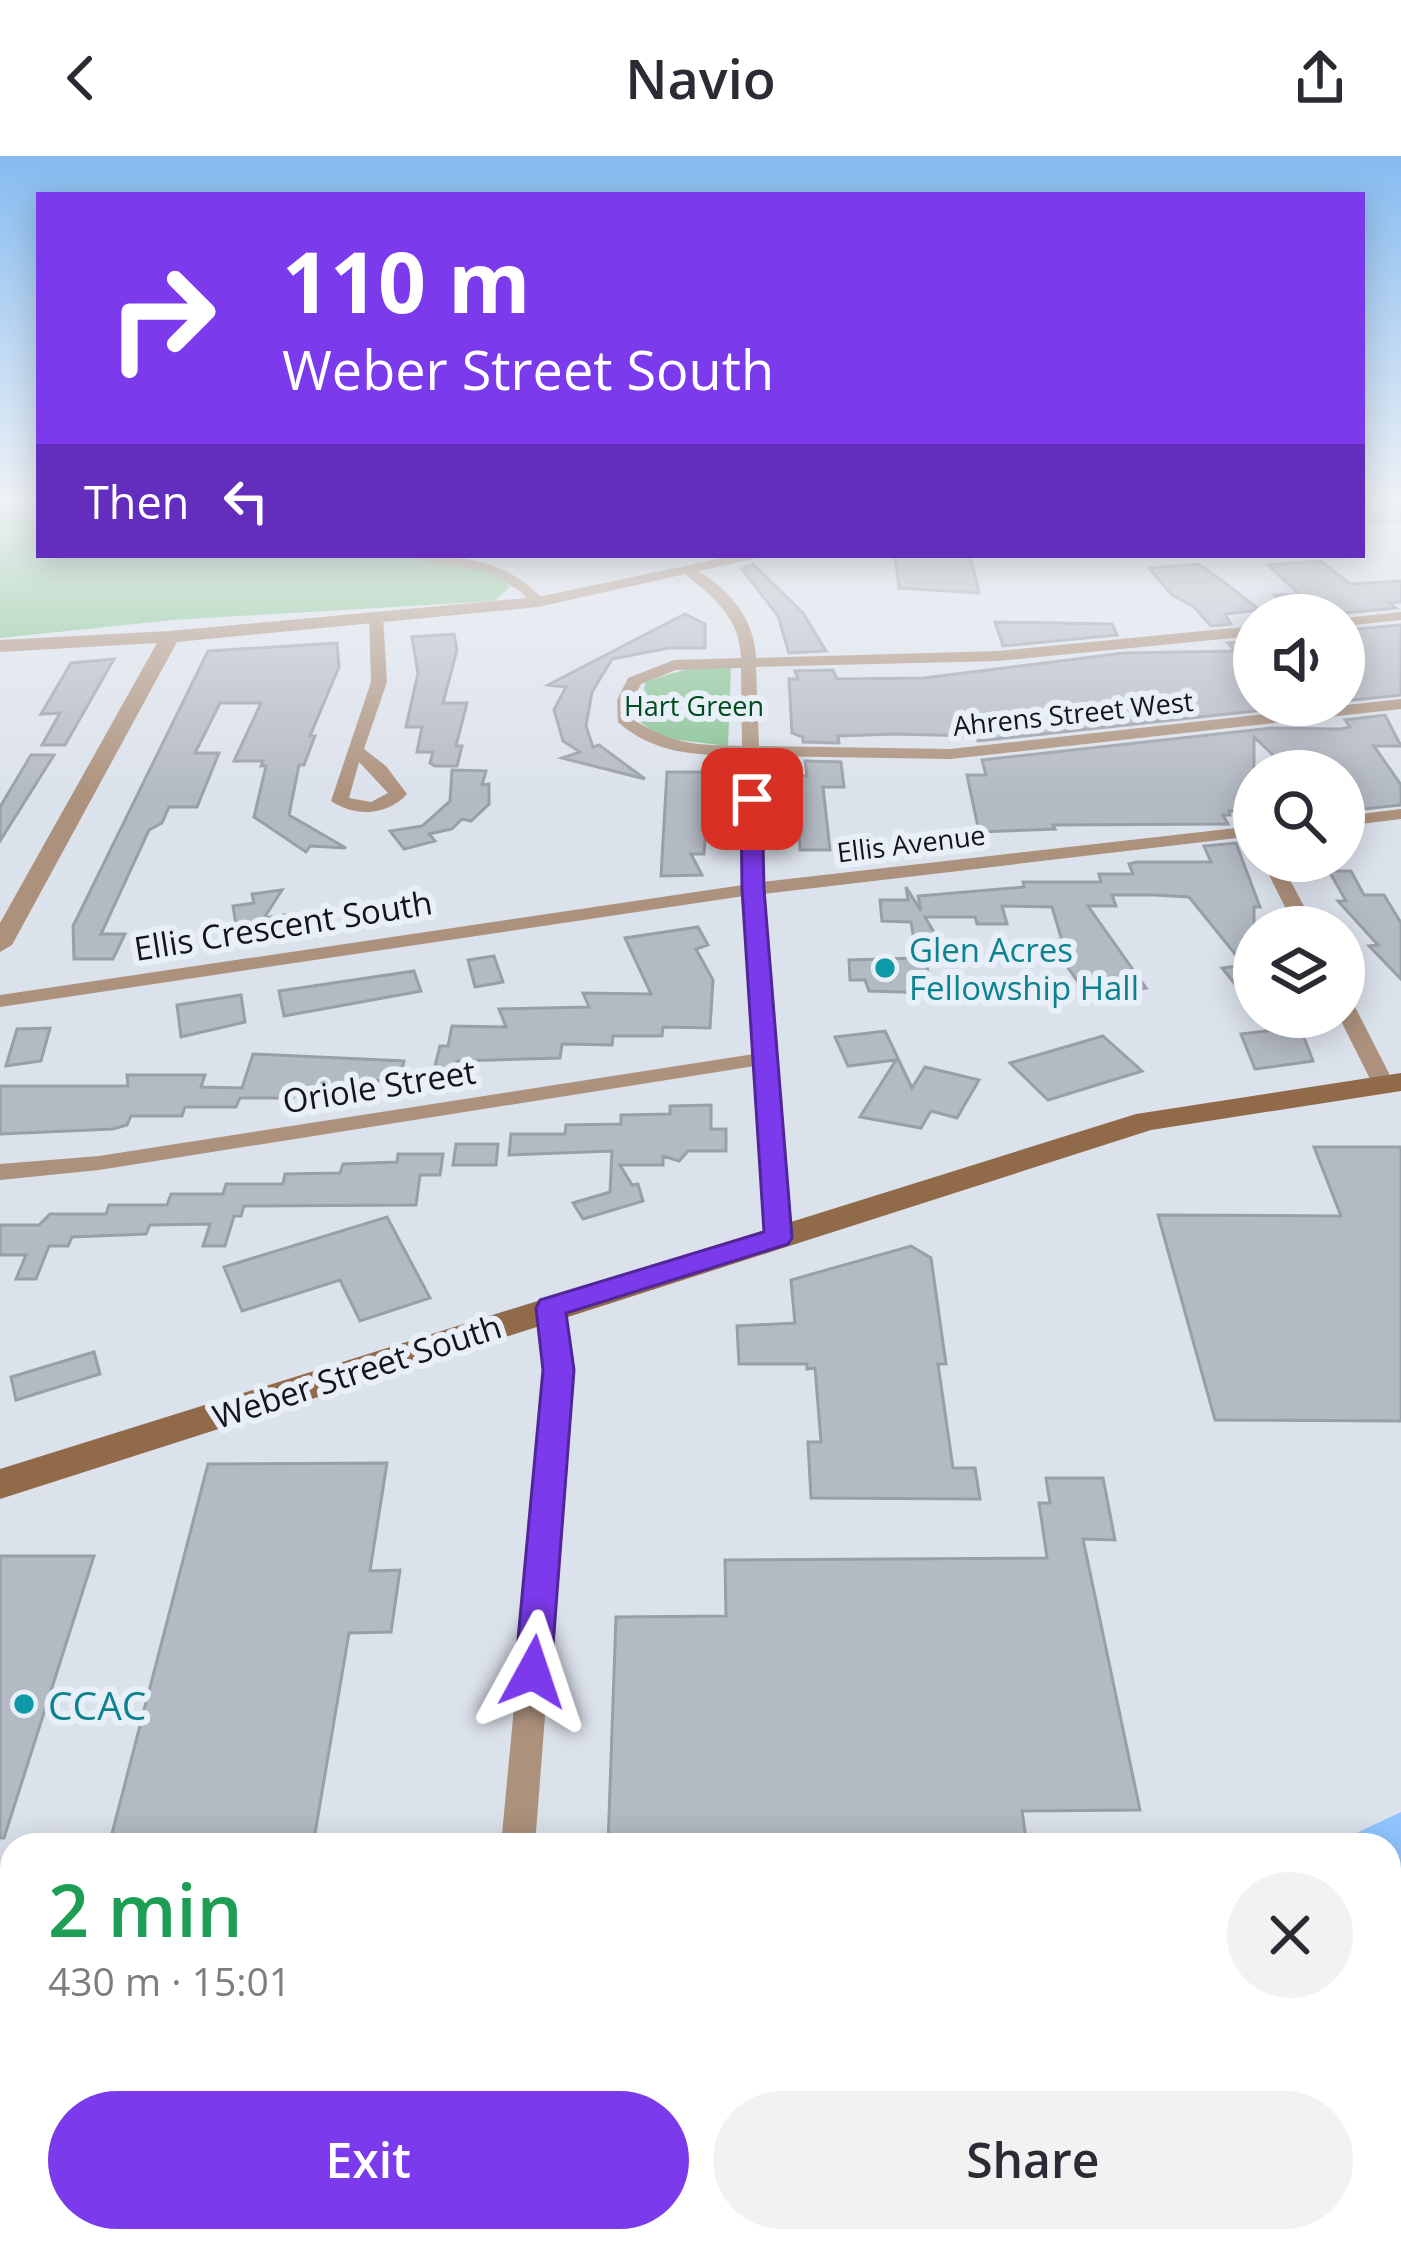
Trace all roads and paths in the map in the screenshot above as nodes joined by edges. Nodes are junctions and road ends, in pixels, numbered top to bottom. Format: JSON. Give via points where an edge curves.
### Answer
{"nodes":[{"id":1,"x":536,"y":600,"type":"edge"},
{"id":2,"x":548,"y":600,"type":"edge"},
{"id":3,"x":725,"y":600,"type":"edge"},
{"id":4,"x":538,"y":602,"type":"junction"},
{"id":5,"x":376,"y":616,"type":"junction"},
{"id":6,"x":1401,"y":616,"type":"edge"},
{"id":7,"x":1365,"y":620,"type":"edge"},
{"id":8,"x":1233,"y":633,"type":"edge"},
{"id":9,"x":169,"y":638,"type":"junction"},
{"id":10,"x":0,"y":646,"type":"edge"},
{"id":11,"x":752,"y":663,"type":"junction"},
{"id":12,"x":1401,"y":704,"type":"edge"},
{"id":13,"x":356,"y":752,"type":"dead end"},
{"id":14,"x":750,"y":753,"type":"junction"},
{"id":15,"x":1401,"y":814,"type":"edge"},
{"id":16,"x":1365,"y":818,"type":"edge"},
{"id":17,"x":1233,"y":833,"type":"edge"},
{"id":18,"x":753,"y":889,"type":"junction"},
{"id":19,"x":575,"y":915,"type":"joint"},
{"id":20,"x":0,"y":945,"type":"edge"},
{"id":21,"x":0,"y":1000,"type":"edge"},
{"id":22,"x":1364,"y":1038,"type":"edge"},
{"id":23,"x":766,"y":1058,"type":"junction"},
{"id":24,"x":1393,"y":1084,"type":"edge"},
{"id":25,"x":0,"y":1172,"type":"edge"},
{"id":26,"x":778,"y":1238,"type":"junction"},
{"id":27,"x":550,"y":1308,"type":"junction"},
{"id":28,"x":0,"y":1484,"type":"edge"},
{"id":29,"x":519,"y":1833,"type":"edge"}],
"edges":[{"from":1,"to":4,"type":"street"},
{"from":2,"to":4,"type":"street"},
{"from":3,"to":11,"type":"street","via":[[748,632]]},
{"from":4,"to":5,"type":"street"},
{"from":5,"to":9,"type":"street"},
{"from":5,"to":13,"type":"street","via":[[380,682]]},
{"from":6,"to":7,"type":"street"},
{"from":8,"to":11,"type":"street","via":[[998,656]]},
{"from":9,"to":10,"type":"street"},
{"from":9,"to":20,"type":"street"},
{"from":11,"to":14,"type":"street"},
{"from":11,"to":14,"type":"street","name":"Ahrens Street West","via":[[674,665],[634,681],[625,700],[626,722],[660,743]]},
{"from":12,"to":14,"type":"street","name":"Ahrens Street West","via":[[950,754]]},
{"from":14,"to":18,"type":"street"},
{"from":15,"to":16,"type":"street"},
{"from":17,"to":18,"type":"street","name":"Ellis Avenue"},
{"from":18,"to":19,"type":"street","name":"Ellis Avenue"},
{"from":18,"to":23,"type":"street"},
{"from":19,"to":21,"type":"street","name":"Ellis Crescent South"},
{"from":22,"to":24,"type":"street"},
{"from":23,"to":25,"type":"street","name":"Oriole Street"},
{"from":23,"to":26,"type":"street"},
{"from":24,"to":26,"type":"main road","name":"Weber Street South","via":[[1147,1121]]},
{"from":26,"to":27,"type":"main road","name":"Weber Street South"},
{"from":27,"to":28,"type":"main road","name":"Weber Street South"},
{"from":27,"to":29,"type":"street","via":[[559,1370]]}]}
